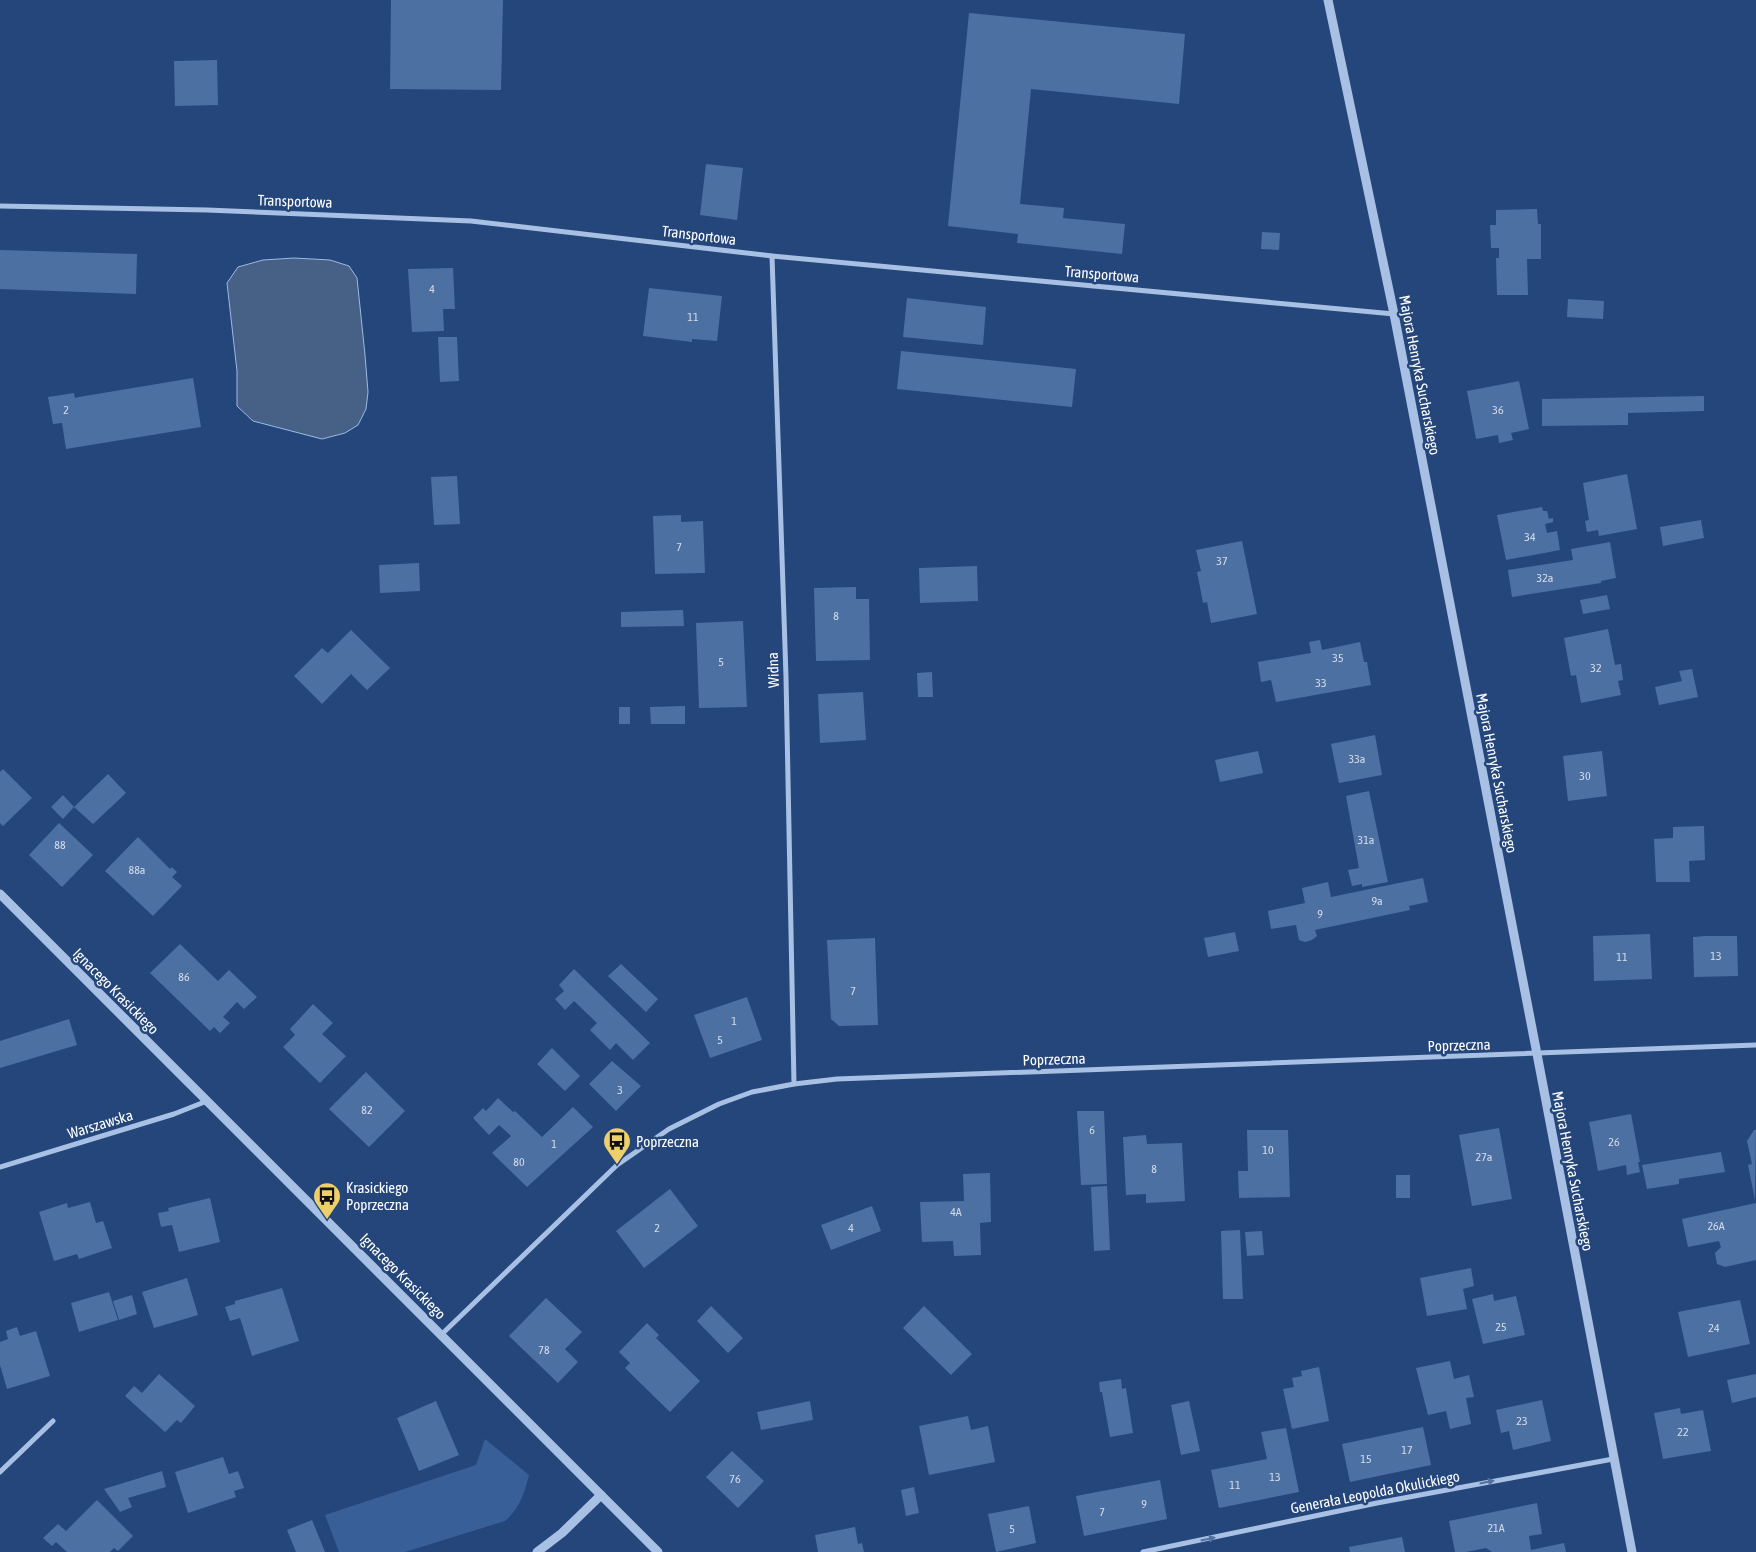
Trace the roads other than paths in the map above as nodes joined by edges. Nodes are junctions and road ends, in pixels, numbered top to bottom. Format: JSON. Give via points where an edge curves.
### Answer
{"nodes":[{"id":1,"x":1328,"y":0,"type":"edge"},
{"id":2,"x":0,"y":206,"type":"edge"},
{"id":3,"x":772,"y":256,"type":"junction"},
{"id":4,"x":1394,"y":314,"type":"junction"},
{"id":5,"x":0,"y":894,"type":"edge"},
{"id":6,"x":1756,"y":1046,"type":"edge"},
{"id":7,"x":1538,"y":1054,"type":"junction"},
{"id":8,"x":794,"y":1084,"type":"junction"},
{"id":9,"x":207,"y":1101,"type":"junction"},
{"id":10,"x":0,"y":1168,"type":"edge"},
{"id":11,"x":442,"y":1334,"type":"junction"},
{"id":12,"x":53,"y":1421,"type":"dead end"},
{"id":13,"x":1613,"y":1458,"type":"junction"},
{"id":14,"x":0,"y":1472,"type":"edge"},
{"id":15,"x":601,"y":1495,"type":"junction"},
{"id":16,"x":537,"y":1552,"type":"edge"},
{"id":17,"x":658,"y":1552,"type":"edge"},
{"id":18,"x":1143,"y":1552,"type":"edge"},
{"id":19,"x":1632,"y":1552,"type":"edge"}],
"edges":[{"from":1,"to":4,"type":"street","name":"Majora Henryka Sucharskiego"},
{"from":2,"to":3,"type":"street","name":"Transportowa","via":[[207,210],[471,221]]},
{"from":3,"to":4,"type":"street","name":"Transportowa"},
{"from":3,"to":8,"type":"street","name":"Widna","via":[[786,677]]},
{"from":4,"to":7,"type":"street","name":"Majora Henryka Sucharskiego"},
{"from":5,"to":9,"type":"street","name":"Ignacego Krasickiego"},
{"from":6,"to":7,"type":"street","name":"Poprzeczna"},
{"from":7,"to":8,"type":"street","name":"Poprzeczna","via":[[837,1079]]},
{"from":7,"to":13,"type":"street","name":"Majora Henryka Sucharskiego"},
{"from":8,"to":11,"type":"street","name":"Poprzeczna","via":[[752,1092],[719,1104],[669,1129],[617,1165]]},
{"from":9,"to":10,"type":"street","name":"Warszawska"},
{"from":9,"to":11,"type":"street","name":"Ignacego Krasickiego"},
{"from":11,"to":15,"type":"street","name":"Ignacego Krasickiego"},
{"from":12,"to":14,"type":"street"},
{"from":18,"to":13,"type":"street","name":"Generała Leopolda Okulickiego","one_way":true},
{"from":13,"to":19,"type":"street","name":"Majora Henryka Sucharskiego"},
{"from":15,"to":16,"type":"street"},
{"from":15,"to":17,"type":"street","name":"Ignacego Krasickiego"}]}
